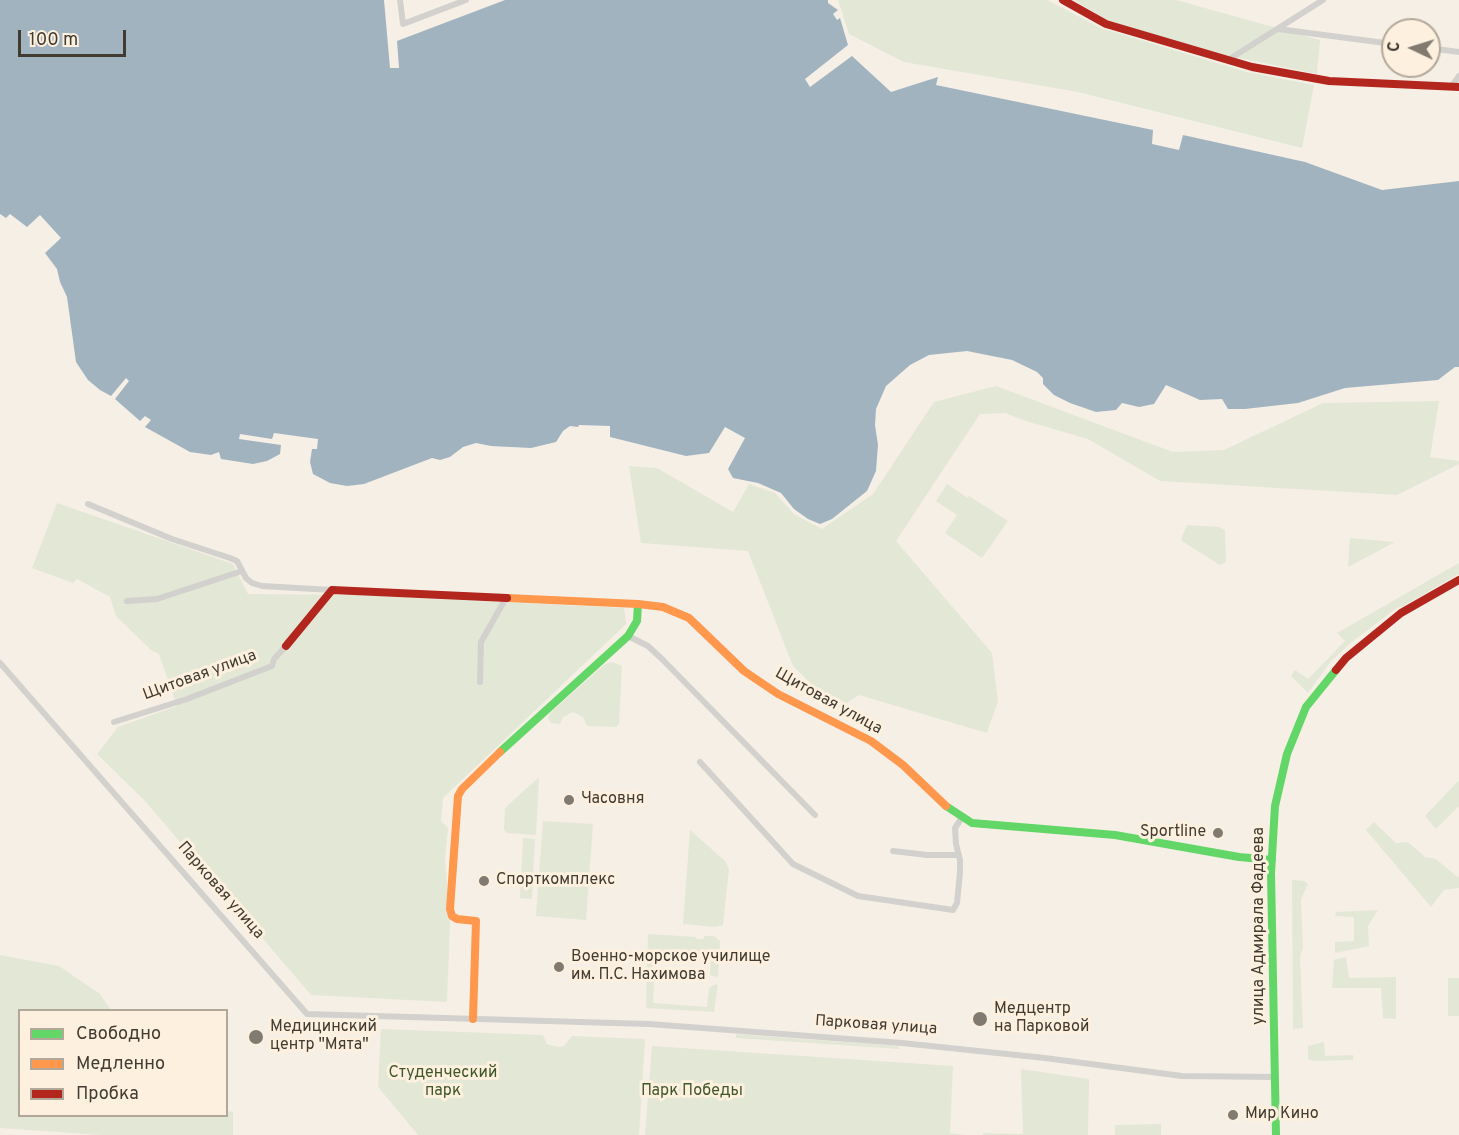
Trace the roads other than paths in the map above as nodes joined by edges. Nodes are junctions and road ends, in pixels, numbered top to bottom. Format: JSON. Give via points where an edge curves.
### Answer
{"nodes":[{"id":1,"x":400,"y":0,"type":"edge"},
{"id":2,"x":466,"y":0,"type":"edge"},
{"id":3,"x":1063,"y":0,"type":"edge"},
{"id":4,"x":1323,"y":0,"type":"edge"},
{"id":5,"x":1278,"y":29,"type":"junction"},
{"id":6,"x":1381,"y":42,"type":"edge"},
{"id":7,"x":1441,"y":50,"type":"edge"},
{"id":8,"x":1459,"y":52,"type":"edge"},
{"id":9,"x":1227,"y":60,"type":"junction"},
{"id":10,"x":1459,"y":76,"type":"edge"},
{"id":11,"x":1455,"y":87,"type":"edge"},
{"id":12,"x":88,"y":504,"type":"dead end"},
{"id":13,"x":242,"y":571,"type":"junction"},
{"id":14,"x":1459,"y":580,"type":"edge"},
{"id":15,"x":332,"y":590,"type":"junction"},
{"id":16,"x":506,"y":598,"type":"junction"},
{"id":17,"x":127,"y":600,"type":"dead end"},
{"id":18,"x":638,"y":604,"type":"junction"},
{"id":19,"x":628,"y":636,"type":"junction"},
{"id":20,"x":286,"y":646,"type":"joint"},
{"id":21,"x":0,"y":663,"type":"edge"},
{"id":22,"x":480,"y":682,"type":"dead end"},
{"id":23,"x":114,"y":722,"type":"dead end"},
{"id":24,"x":699,"y":762,"type":"dead end"},
{"id":25,"x":815,"y":816,"type":"dead end"},
{"id":26,"x":963,"y":816,"type":"junction"},
{"id":27,"x":893,"y":851,"type":"dead end"},
{"id":28,"x":959,"y":855,"type":"junction"},
{"id":29,"x":1272,"y":860,"type":"junction"},
{"id":30,"x":472,"y":1019,"type":"junction"},
{"id":31,"x":1275,"y":1077,"type":"junction"},
{"id":32,"x":1276,"y":1135,"type":"edge"}],
"edges":[{"from":1,"to":2,"type":"street","via":[[403,24]]},
{"from":3,"to":9,"type":"street","via":[[1106,24]]},
{"from":4,"to":5,"type":"street"},
{"from":5,"to":6,"type":"street"},
{"from":5,"to":9,"type":"street"},
{"from":7,"to":8,"type":"street"},
{"from":9,"to":11,"type":"street","via":[[1329,81]]},
{"from":10,"to":11,"type":"street"},
{"from":12,"to":13,"type":"street","name":"Щитовая улица","via":[[237,561]]},
{"from":13,"to":15,"type":"street","name":"Щитовая улица","via":[[252,583],[262,586]]},
{"from":13,"to":17,"type":"street","via":[[157,599]]},
{"from":14,"to":29,"type":"street","name":"улица Адмирала Фадеева","via":[[1378,630],[1346,658],[1306,707],[1287,754],[1275,806]]},
{"from":15,"to":16,"type":"street","name":"Щитовая улица"},
{"from":15,"to":20,"type":"street","name":"Щитовая улица"},
{"from":16,"to":18,"type":"street","name":"Щитовая улица"},
{"from":16,"to":22,"type":"street","via":[[481,642]]},
{"from":18,"to":19,"type":"street","via":[[637,621]]},
{"from":18,"to":26,"type":"street","name":"Щитовая улица","via":[[663,607],[689,618],[744,671],[778,694],[871,741],[903,765],[939,801]]},
{"from":19,"to":25,"type":"street","via":[[648,646],[663,660]]},
{"from":19,"to":30,"type":"street","via":[[458,796],[450,909],[457,919],[476,921]]},
{"from":20,"to":23,"type":"street","name":"Щитовая улица","via":[[272,666]]},
{"from":21,"to":30,"type":"street","name":"Парковая улица","via":[[307,1014]]},
{"from":24,"to":28,"type":"street","via":[[793,864],[858,896],[953,910],[958,894]]},
{"from":26,"to":28,"type":"street","via":[[956,828]]},
{"from":26,"to":29,"type":"street","name":"Щитовая улица","via":[[972,823],[1115,835]]},
{"from":27,"to":28,"type":"street"},
{"from":29,"to":31,"type":"street","name":"улица Адмирала Фадеева"},
{"from":30,"to":31,"type":"street","name":"Парковая улица","via":[[649,1024],[902,1042],[1182,1076]]},
{"from":31,"to":32,"type":"street","name":"улица Адмирала Фадеева"}]}
